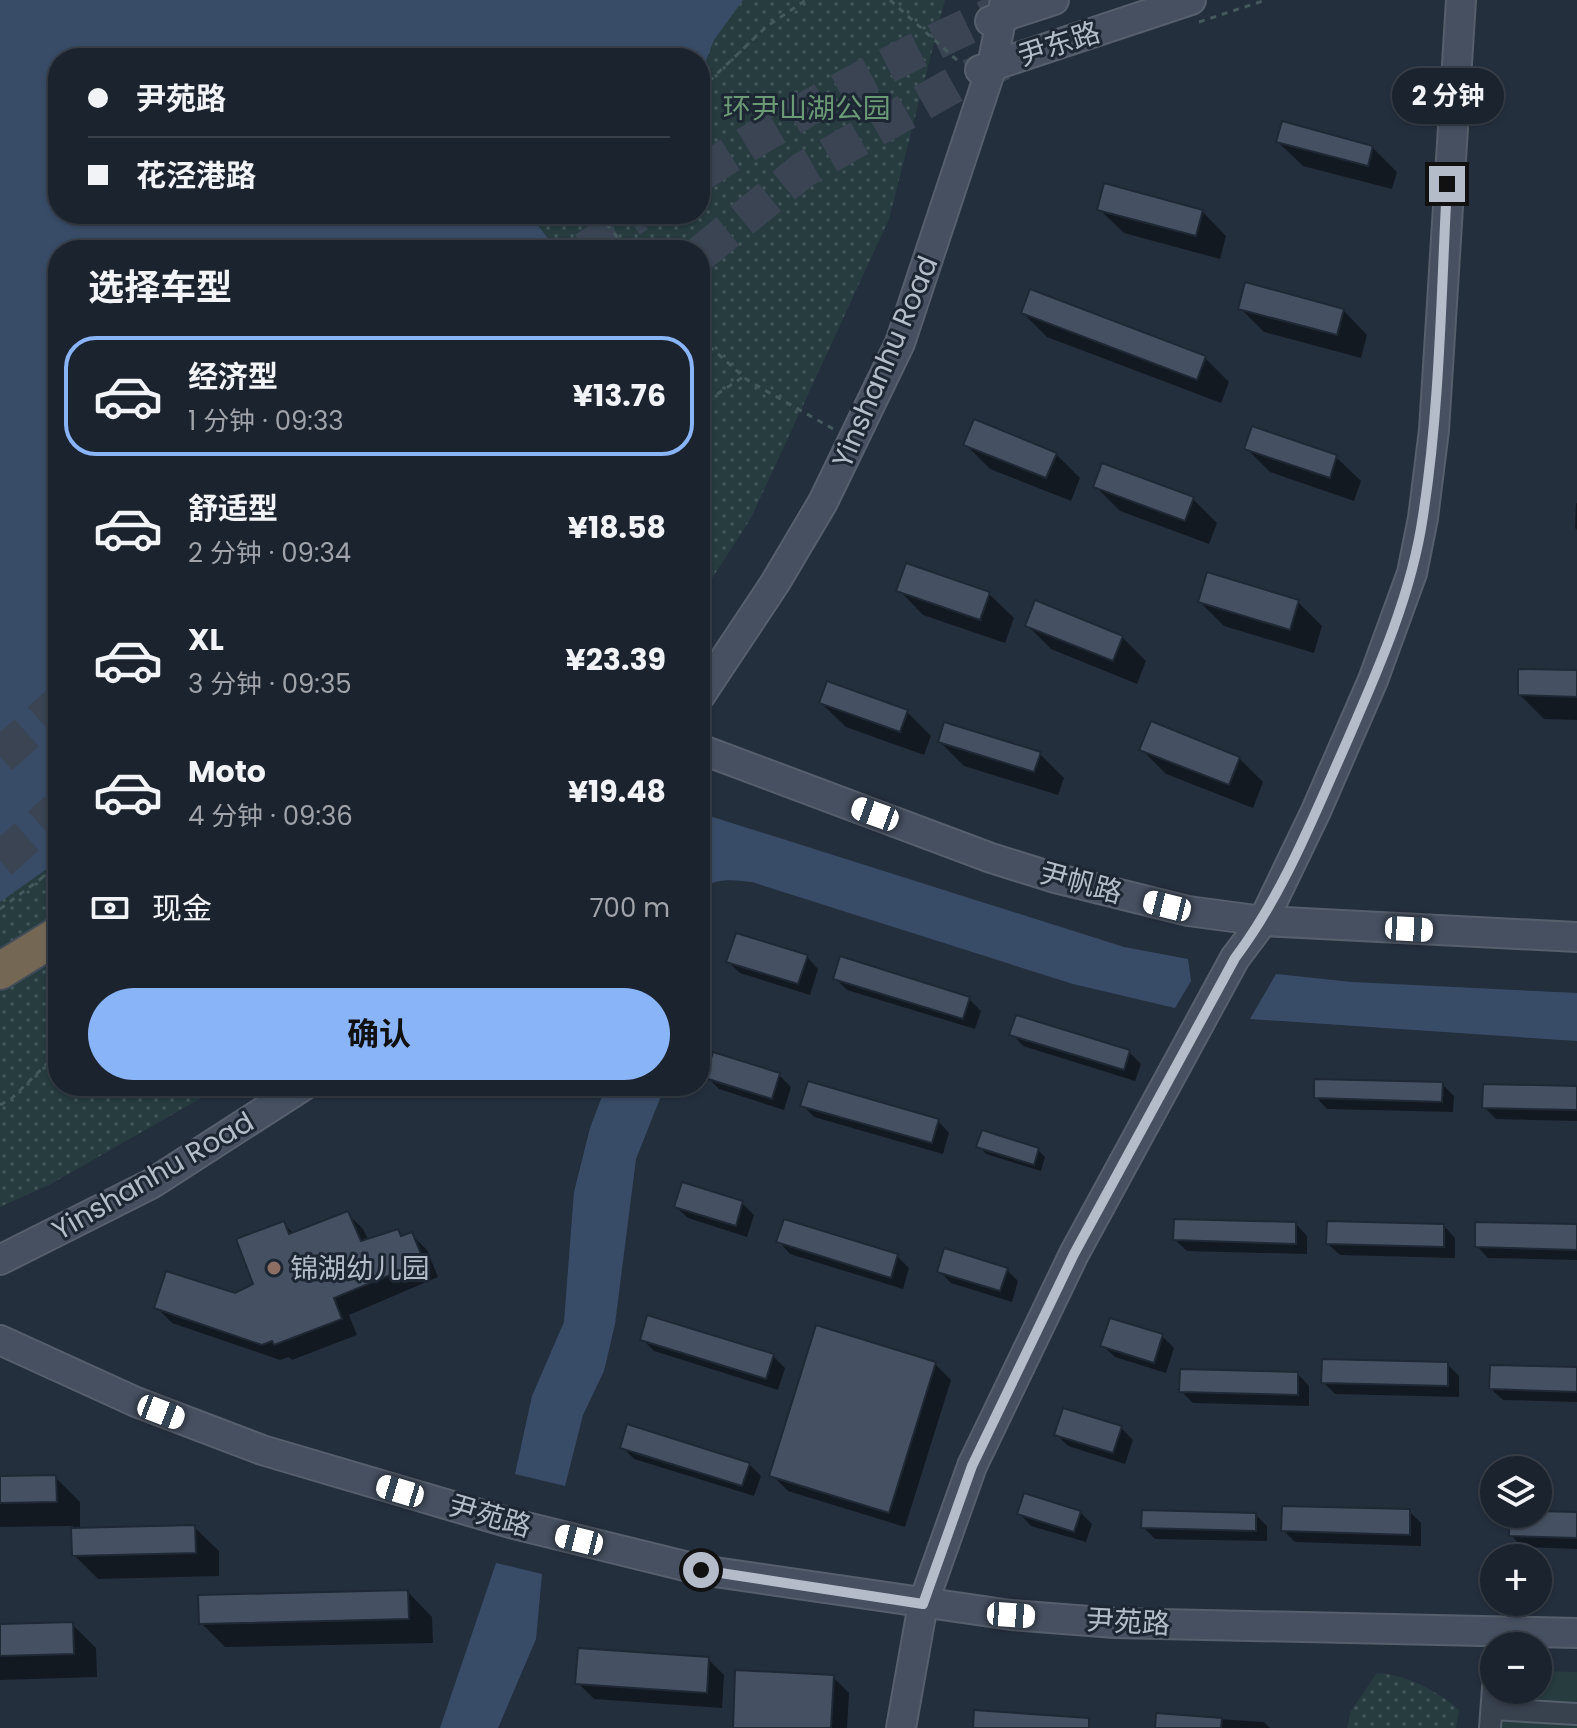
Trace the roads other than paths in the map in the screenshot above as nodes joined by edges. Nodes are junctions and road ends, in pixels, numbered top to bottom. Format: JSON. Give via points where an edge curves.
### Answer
{"nodes":[{"id":1,"x":1054,"y":0,"type":"edge"},
{"id":2,"x":1191,"y":0,"type":"edge"},
{"id":3,"x":1461,"y":0,"type":"edge"},
{"id":4,"x":995,"y":10,"type":"edge"},
{"id":5,"x":982,"y":69,"type":"junction"},
{"id":6,"x":710,"y":648,"type":"edge"},
{"id":7,"x":710,"y":681,"type":"edge"},
{"id":8,"x":710,"y":753,"type":"edge"},
{"id":9,"x":1263,"y":921,"type":"junction"},
{"id":10,"x":1577,"y":937,"type":"edge"},
{"id":11,"x":48,"y":941,"type":"edge"},
{"id":12,"x":0,"y":971,"type":"edge"},
{"id":13,"x":260,"y":1096,"type":"edge"},
{"id":14,"x":287,"y":1096,"type":"edge"},
{"id":15,"x":0,"y":1242,"type":"edge"},
{"id":16,"x":0,"y":1260,"type":"edge"},
{"id":17,"x":0,"y":1340,"type":"edge"},
{"id":18,"x":923,"y":1604,"type":"junction"},
{"id":19,"x":1577,"y":1633,"type":"edge"},
{"id":20,"x":1552,"y":1635,"type":"edge"},
{"id":21,"x":1480,"y":1638,"type":"edge"},
{"id":22,"x":1577,"y":1714,"type":"edge"},
{"id":23,"x":1491,"y":1718,"type":"edge"},
{"id":24,"x":901,"y":1728,"type":"edge"}],
"edges":[{"from":1,"to":4,"type":"main road","name":"尹东路"},
{"from":2,"to":5,"type":"main road","name":"尹东路"},
{"from":3,"to":9,"type":"main road","via":[[1434,430],[1412,573],[1373,680]]},
{"from":4,"to":5,"type":"main road","name":"Yinshanhu Road"},
{"from":5,"to":6,"type":"main road","name":"Yinshanhu Road","via":[[912,263],[839,432],[759,577]]},
{"from":5,"to":7,"type":"main road","name":"Yinshanhu Road","via":[[929,264],[868,414],[775,583]]},
{"from":8,"to":9,"type":"main road","name":"尹帆路","via":[[1055,878],[1188,911]]},
{"from":9,"to":10,"type":"main road","name":"尹帆路"},
{"from":9,"to":18,"type":"main road","via":[[1235,958],[1074,1254],[972,1466]]},
{"from":11,"to":12,"type":"highway"},
{"from":13,"to":15,"type":"main road","name":"Yinshanhu Road","via":[[128,1179]]},
{"from":14,"to":16,"type":"main road","name":"Yinshanhu Road","via":[[151,1184]]},
{"from":17,"to":18,"type":"main road","name":"尹苑路","via":[[136,1402],[262,1450],[510,1523],[701,1570]]},
{"from":18,"to":21,"type":"main road","name":"尹苑路","via":[[1115,1623]]},
{"from":18,"to":24,"type":"main road"},
{"from":19,"to":20,"type":"main road","name":"尹苑路"},
{"from":22,"to":23,"type":"street"}]}
